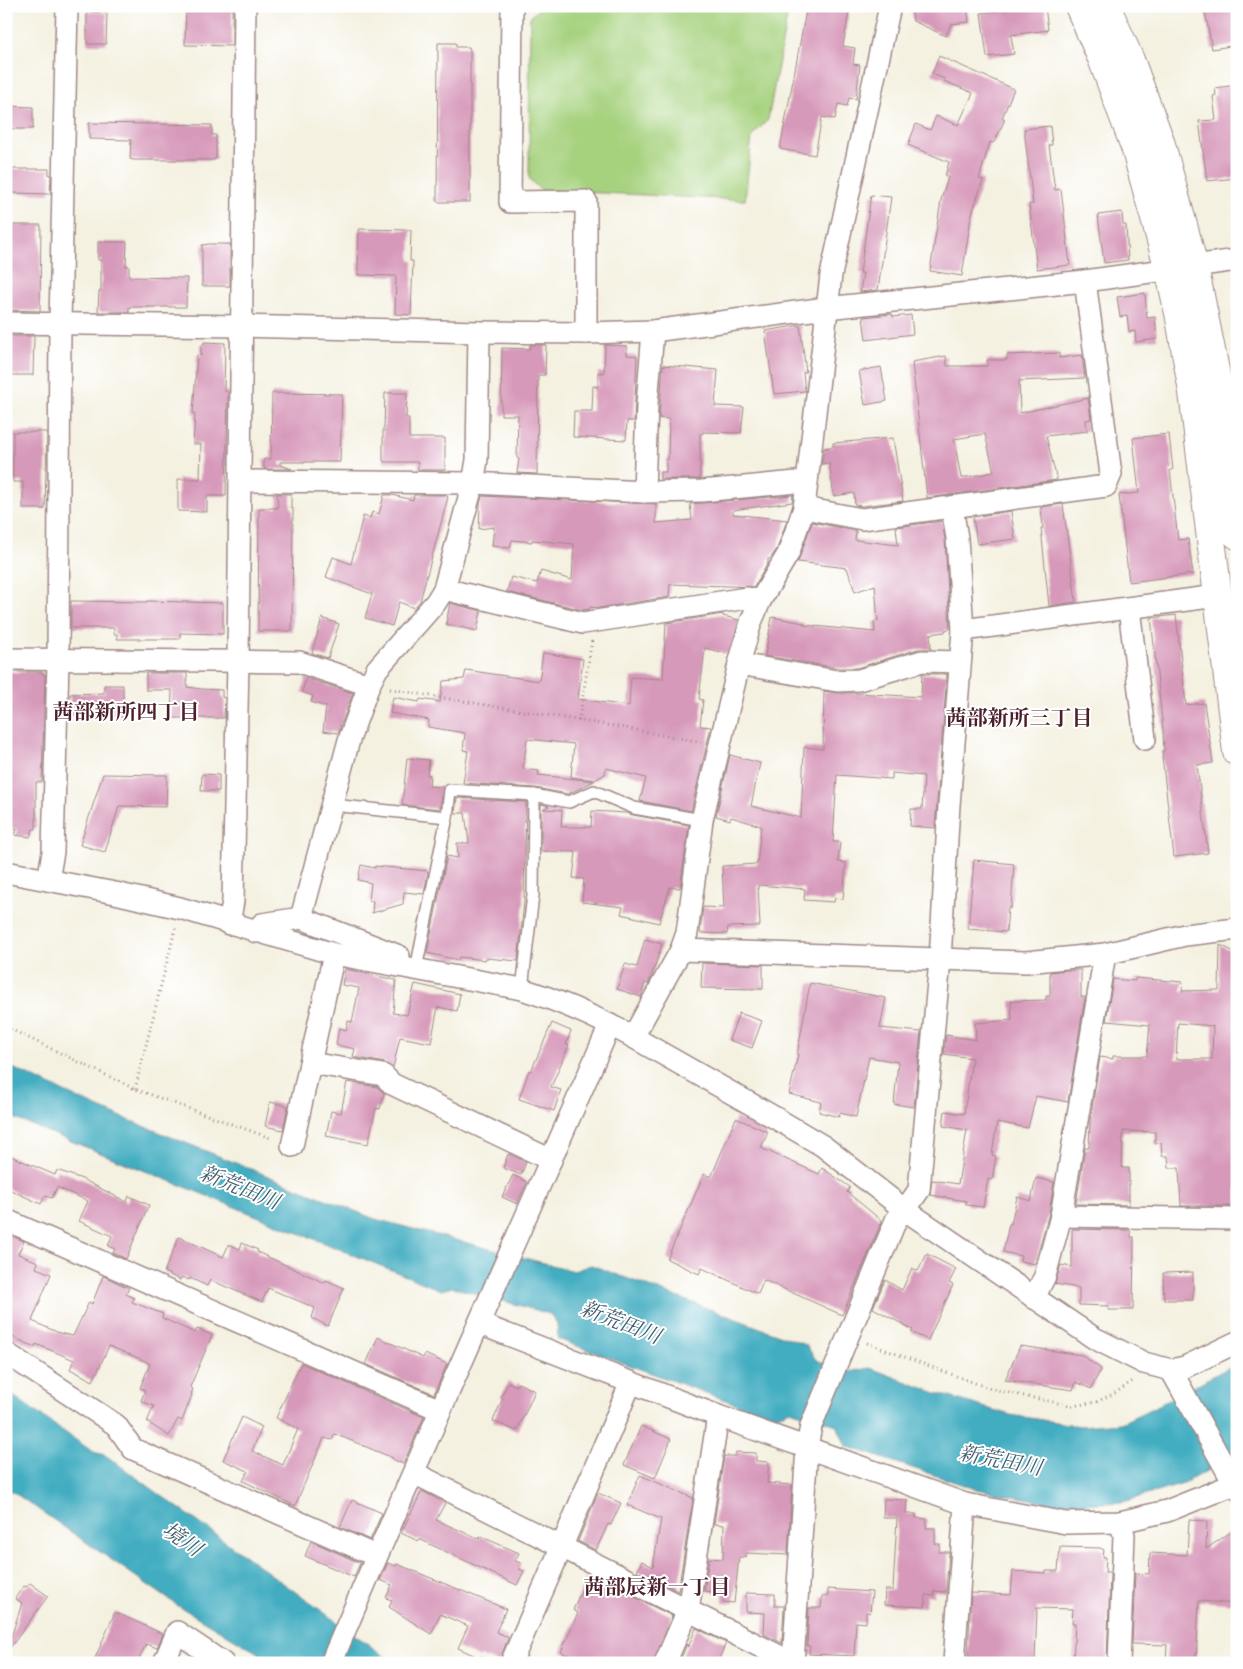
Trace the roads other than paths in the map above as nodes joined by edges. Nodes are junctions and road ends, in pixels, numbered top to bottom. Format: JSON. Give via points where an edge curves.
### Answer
{"nodes":[{"id":1,"x":67,"y":6,"type":"edge"},
{"id":2,"x":245,"y":6,"type":"edge"},
{"id":3,"x":512,"y":6,"type":"edge"},
{"id":4,"x":890,"y":6,"type":"edge"},
{"id":5,"x":1079,"y":6,"type":"edge"},
{"id":6,"x":1106,"y":6,"type":"edge"},
{"id":7,"x":1237,"y":260,"type":"edge"},
{"id":8,"x":1181,"y":268,"type":"junction"},
{"id":9,"x":1085,"y":281,"type":"junction"},
{"id":10,"x":826,"y":308,"type":"junction"},
{"id":11,"x":6,"y":323,"type":"edge"},
{"id":12,"x":60,"y":324,"type":"junction"},
{"id":13,"x":242,"y":326,"type":"junction"},
{"id":14,"x":479,"y":332,"type":"junction"},
{"id":15,"x":653,"y":332,"type":"junction"},
{"id":16,"x":586,"y":334,"type":"junction"},
{"id":17,"x":807,"y":481,"type":"junction"},
{"id":18,"x":240,"y":482,"type":"junction"},
{"id":19,"x":473,"y":483,"type":"junction"},
{"id":20,"x":644,"y":492,"type":"junction"},
{"id":21,"x":952,"y":507,"type":"junction"},
{"id":22,"x":804,"y":508,"type":"junction"},
{"id":23,"x":1237,"y":534,"type":"edge"},
{"id":24,"x":444,"y":589,"type":"junction"},
{"id":25,"x":1217,"y":596,"type":"junction"},
{"id":26,"x":760,"y":601,"type":"junction"},
{"id":27,"x":1130,"y":608,"type":"junction"},
{"id":28,"x":963,"y":630,"type":"junction"},
{"id":29,"x":6,"y":659,"type":"edge"},
{"id":30,"x":58,"y":660,"type":"junction"},
{"id":31,"x":238,"y":662,"type":"junction"},
{"id":32,"x":960,"y":662,"type":"junction"},
{"id":33,"x":739,"y":664,"type":"junction"},
{"id":34,"x":369,"y":685,"type":"junction"},
{"id":35,"x":1145,"y":739,"type":"dead end"},
{"id":36,"x":1237,"y":752,"type":"edge"},
{"id":37,"x":534,"y":795,"type":"junction"},
{"id":38,"x":332,"y":805,"type":"junction"},
{"id":39,"x":448,"y":817,"type":"junction"},
{"id":40,"x":702,"y":820,"type":"junction"},
{"id":41,"x":6,"y":872,"type":"edge"},
{"id":42,"x":48,"y":880,"type":"junction"},
{"id":43,"x":301,"y":918,"type":"junction"},
{"id":44,"x":229,"y":924,"type":"junction"},
{"id":45,"x":1237,"y":929,"type":"edge"},
{"id":46,"x":256,"y":932,"type":"junction"},
{"id":47,"x":681,"y":950,"type":"junction"},
{"id":48,"x":334,"y":954,"type":"junction"},
{"id":49,"x":1105,"y":954,"type":"junction"},
{"id":50,"x":940,"y":960,"type":"junction"},
{"id":51,"x":416,"y":969,"type":"junction"},
{"id":52,"x":522,"y":989,"type":"junction"},
{"id":53,"x":610,"y":1025,"type":"junction"},
{"id":54,"x":633,"y":1037,"type":"junction"},
{"id":55,"x":310,"y":1063,"type":"junction"},
{"id":56,"x":292,"y":1146,"type":"road end"},
{"id":57,"x":551,"y":1160,"type":"junction"},
{"id":58,"x":905,"y":1210,"type":"junction"},
{"id":59,"x":1061,"y":1216,"type":"junction"},
{"id":60,"x":1237,"y":1219,"type":"edge"},
{"id":61,"x":6,"y":1220,"type":"edge"},
{"id":62,"x":1034,"y":1298,"type":"junction"},
{"id":63,"x":482,"y":1318,"type":"junction"},
{"id":64,"x":1237,"y":1342,"type":"edge"},
{"id":65,"x":6,"y":1353,"type":"edge"},
{"id":66,"x":1169,"y":1374,"type":"junction"},
{"id":67,"x":631,"y":1382,"type":"junction"},
{"id":68,"x":440,"y":1410,"type":"junction"},
{"id":69,"x":718,"y":1416,"type":"junction"},
{"id":70,"x":806,"y":1447,"type":"junction"},
{"id":71,"x":414,"y":1473,"type":"junction"},
{"id":72,"x":1234,"y":1483,"type":"edge"},
{"id":73,"x":965,"y":1504,"type":"junction"},
{"id":74,"x":1120,"y":1522,"type":"junction"},
{"id":75,"x":562,"y":1546,"type":"junction"},
{"id":76,"x":376,"y":1556,"type":"junction"},
{"id":77,"x":688,"y":1610,"type":"junction"},
{"id":78,"x":164,"y":1663,"type":"edge"},
{"id":79,"x":223,"y":1663,"type":"edge"},
{"id":80,"x":331,"y":1663,"type":"edge"},
{"id":81,"x":511,"y":1663,"type":"edge"},
{"id":82,"x":665,"y":1663,"type":"edge"},
{"id":83,"x":954,"y":1663,"type":"edge"},
{"id":84,"x":1118,"y":1663,"type":"edge"}],
"edges":[{"from":1,"to":12,"type":"street"},
{"from":2,"to":13,"type":"street"},
{"from":3,"to":16,"type":"street","via":[[510,202],[586,201]]},
{"from":4,"to":10,"type":"street"},
{"from":5,"to":8,"type":"street"},
{"from":6,"to":8,"type":"street","via":[[1160,141]]},
{"from":7,"to":8,"type":"street"},
{"from":8,"to":9,"type":"street"},
{"from":8,"to":23,"type":"street","via":[[1219,390]]},
{"from":8,"to":25,"type":"street","via":[[1179,313],[1193,392]]},
{"from":9,"to":10,"type":"street"},
{"from":9,"to":21,"type":"street","via":[[1110,474],[1106,486]]},
{"from":10,"to":15,"type":"street"},
{"from":10,"to":17,"type":"street"},
{"from":11,"to":12,"type":"street"},
{"from":12,"to":13,"type":"street"},
{"from":12,"to":30,"type":"street"},
{"from":13,"to":14,"type":"street"},
{"from":13,"to":18,"type":"street"},
{"from":14,"to":16,"type":"street"},
{"from":14,"to":19,"type":"street","via":[[477,460]]},
{"from":15,"to":16,"type":"street"},
{"from":15,"to":20,"type":"street"},
{"from":17,"to":20,"type":"street","via":[[702,491]]},
{"from":17,"to":22,"type":"street"},
{"from":18,"to":19,"type":"street"},
{"from":18,"to":31,"type":"street"},
{"from":19,"to":20,"type":"street"},
{"from":19,"to":24,"type":"street"},
{"from":21,"to":22,"type":"street","via":[[862,519]]},
{"from":21,"to":28,"type":"street"},
{"from":22,"to":26,"type":"street","via":[[788,554]]},
{"from":24,"to":26,"type":"street","via":[[583,623],[747,598]]},
{"from":24,"to":34,"type":"street","via":[[377,669]]},
{"from":25,"to":27,"type":"street"},
{"from":25,"to":36,"type":"street"},
{"from":26,"to":33,"type":"street"},
{"from":27,"to":28,"type":"street"},
{"from":27,"to":35,"type":"street"},
{"from":28,"to":32,"type":"street"},
{"from":29,"to":30,"type":"street"},
{"from":30,"to":31,"type":"street"},
{"from":30,"to":42,"type":"street","via":[[53,852]]},
{"from":31,"to":34,"type":"street","via":[[299,662]]},
{"from":31,"to":44,"type":"street","via":[[233,902]]},
{"from":32,"to":33,"type":"street","via":[[922,661],[859,680],[837,681]]},
{"from":32,"to":50,"type":"street"},
{"from":33,"to":40,"type":"street"},
{"from":34,"to":38,"type":"street","via":[[349,740]]},
{"from":37,"to":39,"type":"lane","via":[[450,790]]},
{"from":37,"to":40,"type":"lane","via":[[569,802],[594,791],[634,808]]},
{"from":37,"to":52,"type":"lane","via":[[534,895]]},
{"from":38,"to":39,"type":"lane"},
{"from":38,"to":43,"type":"street"},
{"from":39,"to":51,"type":"lane"},
{"from":40,"to":47,"type":"street","via":[[687,933]]},
{"from":41,"to":42,"type":"street"},
{"from":42,"to":44,"type":"street","via":[[180,908]]},
{"from":43,"to":46,"type":"street","via":[[262,924]]},
{"from":43,"to":51,"type":"street","via":[[403,958]]},
{"from":44,"to":46,"type":"street"},
{"from":45,"to":49,"type":"street","via":[[1185,936]]},
{"from":46,"to":48,"type":"street"},
{"from":47,"to":50,"type":"street"},
{"from":47,"to":54,"type":"street"},
{"from":48,"to":51,"type":"street"},
{"from":48,"to":55,"type":"street"},
{"from":49,"to":50,"type":"street","via":[[1026,962]]},
{"from":49,"to":59,"type":"street"},
{"from":50,"to":58,"type":"street","via":[[919,1190]]},
{"from":51,"to":52,"type":"street"},
{"from":52,"to":53,"type":"street"},
{"from":53,"to":54,"type":"street"},
{"from":53,"to":57,"type":"street"},
{"from":54,"to":58,"type":"street","via":[[823,1146]]},
{"from":55,"to":56,"type":"street"},
{"from":55,"to":57,"type":"street","via":[[383,1075],[392,1084]]},
{"from":57,"to":63,"type":"street"},
{"from":58,"to":62,"type":"street"},
{"from":58,"to":70,"type":"street","via":[[896,1220],[844,1344],[810,1426]]},
{"from":59,"to":60,"type":"street"},
{"from":59,"to":62,"type":"street","via":[[1045,1276]]},
{"from":61,"to":68,"type":"street"},
{"from":62,"to":66,"type":"street","via":[[1094,1338]]},
{"from":63,"to":67,"type":"street"},
{"from":63,"to":68,"type":"street"},
{"from":64,"to":66,"type":"street"},
{"from":65,"to":76,"type":"street","via":[[116,1425],[133,1449]]},
{"from":66,"to":72,"type":"street"},
{"from":67,"to":69,"type":"street"},
{"from":67,"to":75,"type":"street"},
{"from":68,"to":71,"type":"street"},
{"from":69,"to":70,"type":"street"},
{"from":69,"to":77,"type":"street"},
{"from":70,"to":73,"type":"street"},
{"from":70,"to":77,"type":"street","via":[[793,1663]]},
{"from":71,"to":75,"type":"street"},
{"from":71,"to":76,"type":"street"},
{"from":72,"to":74,"type":"street","via":[[1167,1511]]},
{"from":73,"to":74,"type":"street","via":[[1066,1523]]},
{"from":73,"to":83,"type":"street"},
{"from":74,"to":84,"type":"street","via":[[1124,1535]]},
{"from":75,"to":77,"type":"street"},
{"from":75,"to":81,"type":"street"},
{"from":76,"to":80,"type":"street"},
{"from":77,"to":82,"type":"street"},
{"from":78,"to":79,"type":"street","via":[[177,1632]]}]}
